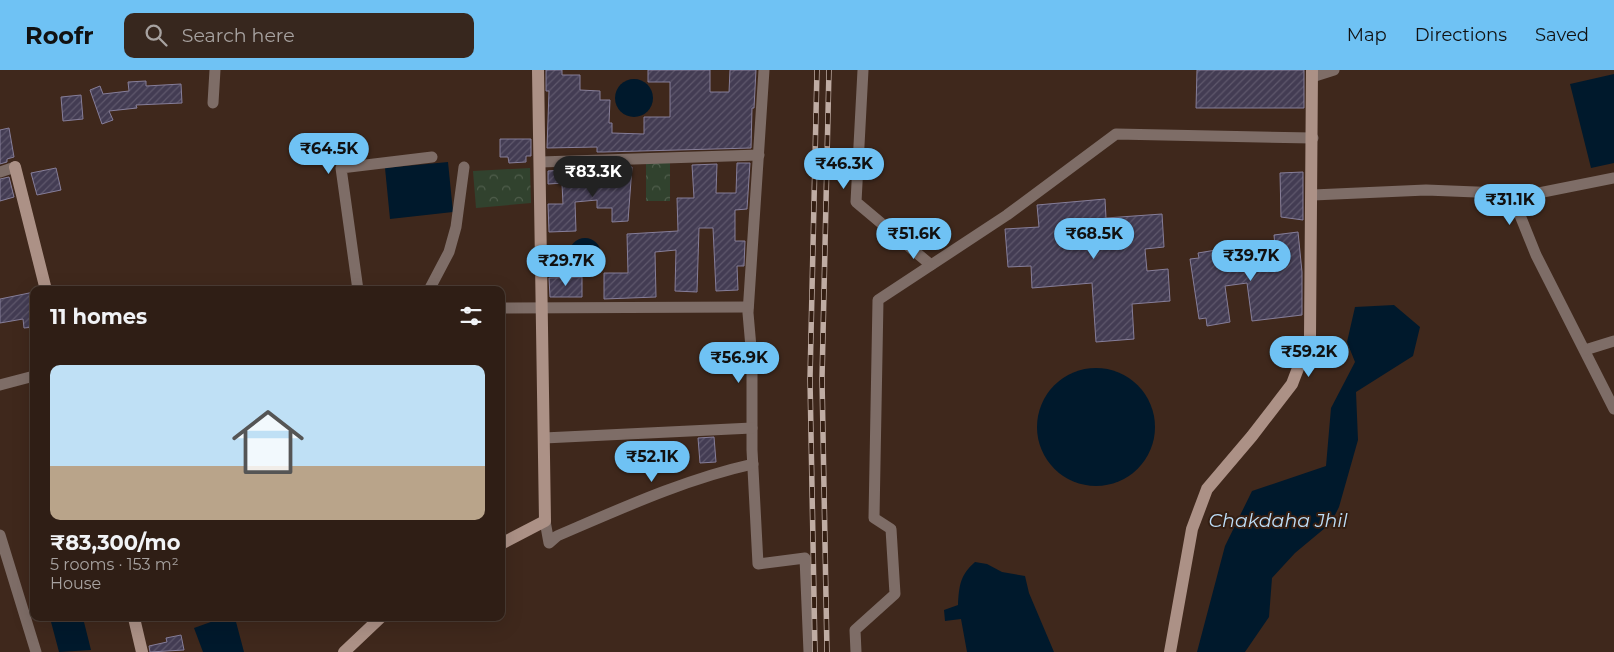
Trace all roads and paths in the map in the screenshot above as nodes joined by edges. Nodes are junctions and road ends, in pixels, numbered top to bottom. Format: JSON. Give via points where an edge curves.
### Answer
{"nodes":[{"id":1,"x":215,"y":70,"type":"edge"},
{"id":2,"x":538,"y":70,"type":"edge"},
{"id":3,"x":764,"y":70,"type":"edge"},
{"id":4,"x":863,"y":70,"type":"edge"},
{"id":5,"x":1334,"y":70,"type":"edge"},
{"id":6,"x":1312,"y":74,"type":"edge"},
{"id":7,"x":213,"y":103,"type":"dead end"},
{"id":8,"x":1313,"y":138,"type":"junction"},
{"id":9,"x":759,"y":155,"type":"junction"},
{"id":10,"x":432,"y":157,"type":"dead end"},
{"id":11,"x":540,"y":162,"type":"junction"},
{"id":12,"x":16,"y":167,"type":"joint"},
{"id":13,"x":464,"y":167,"type":"dead end"},
{"id":14,"x":0,"y":172,"type":"edge"},
{"id":15,"x":1614,"y":178,"type":"edge"},
{"id":16,"x":1312,"y":195,"type":"junction"},
{"id":17,"x":1513,"y":198,"type":"junction"},
{"id":18,"x":931,"y":265,"type":"junction"},
{"id":19,"x":45,"y":286,"type":"edge"},
{"id":20,"x":357,"y":286,"type":"edge"},
{"id":21,"x":431,"y":286,"type":"edge"},
{"id":22,"x":542,"y":307,"type":"junction"},
{"id":23,"x":748,"y":307,"type":"junction"},
{"id":24,"x":505,"y":308,"type":"edge"},
{"id":25,"x":1614,"y":341,"type":"edge"},
{"id":26,"x":1585,"y":350,"type":"junction"},
{"id":27,"x":30,"y":377,"type":"edge"},
{"id":28,"x":0,"y":385,"type":"edge"},
{"id":29,"x":1614,"y":409,"type":"edge"},
{"id":30,"x":752,"y":428,"type":"junction"},
{"id":31,"x":544,"y":438,"type":"junction"},
{"id":32,"x":752,"y":464,"type":"junction"},
{"id":33,"x":545,"y":521,"type":"junction"},
{"id":34,"x":0,"y":535,"type":"edge"},
{"id":35,"x":505,"y":542,"type":"edge"},
{"id":36,"x":135,"y":621,"type":"edge"},
{"id":37,"x":377,"y":621,"type":"edge"},
{"id":38,"x":36,"y":652,"type":"edge"},
{"id":39,"x":142,"y":652,"type":"edge"},
{"id":40,"x":344,"y":652,"type":"edge"},
{"id":41,"x":809,"y":652,"type":"edge"},
{"id":42,"x":856,"y":652,"type":"edge"},
{"id":43,"x":1170,"y":652,"type":"edge"}],
"edges":[{"from":1,"to":7,"type":"street"},
{"from":2,"to":11,"type":"main road"},
{"from":3,"to":9,"type":"street"},
{"from":4,"to":18,"type":"street","via":[[856,202]]},
{"from":5,"to":6,"type":"street"},
{"from":6,"to":8,"type":"main road"},
{"from":8,"to":16,"type":"main road"},
{"from":8,"to":18,"type":"street","via":[[1116,134],[1007,215]]},
{"from":9,"to":11,"type":"street"},
{"from":9,"to":23,"type":"street"},
{"from":10,"to":20,"type":"street","via":[[341,168]]},
{"from":11,"to":22,"type":"main road"},
{"from":12,"to":14,"type":"street"},
{"from":12,"to":19,"type":"main road"},
{"from":13,"to":21,"type":"street","via":[[456,227],[449,252]]},
{"from":15,"to":17,"type":"street"},
{"from":16,"to":17,"type":"street","via":[[1426,190],[1501,193]]},
{"from":16,"to":43,"type":"main road","via":[[1310,337],[1292,384],[1207,488],[1192,529]]},
{"from":17,"to":26,"type":"street","via":[[1536,255]]},
{"from":18,"to":42,"type":"street","via":[[878,300],[874,518],[891,529],[895,594],[855,630]]},
{"from":22,"to":23,"type":"street"},
{"from":22,"to":24,"type":"street"},
{"from":22,"to":31,"type":"main road"},
{"from":23,"to":30,"type":"street"},
{"from":25,"to":26,"type":"street"},
{"from":26,"to":29,"type":"street"},
{"from":27,"to":28,"type":"street"},
{"from":30,"to":31,"type":"street"},
{"from":30,"to":32,"type":"street"},
{"from":31,"to":33,"type":"main road"},
{"from":32,"to":33,"type":"street","via":[[719,471],[638,502],[557,536],[549,543]]},
{"from":32,"to":41,"type":"street","via":[[758,564],[806,558]]},
{"from":33,"to":35,"type":"main road"},
{"from":34,"to":38,"type":"street"},
{"from":36,"to":39,"type":"main road"},
{"from":37,"to":40,"type":"main road"}]}
